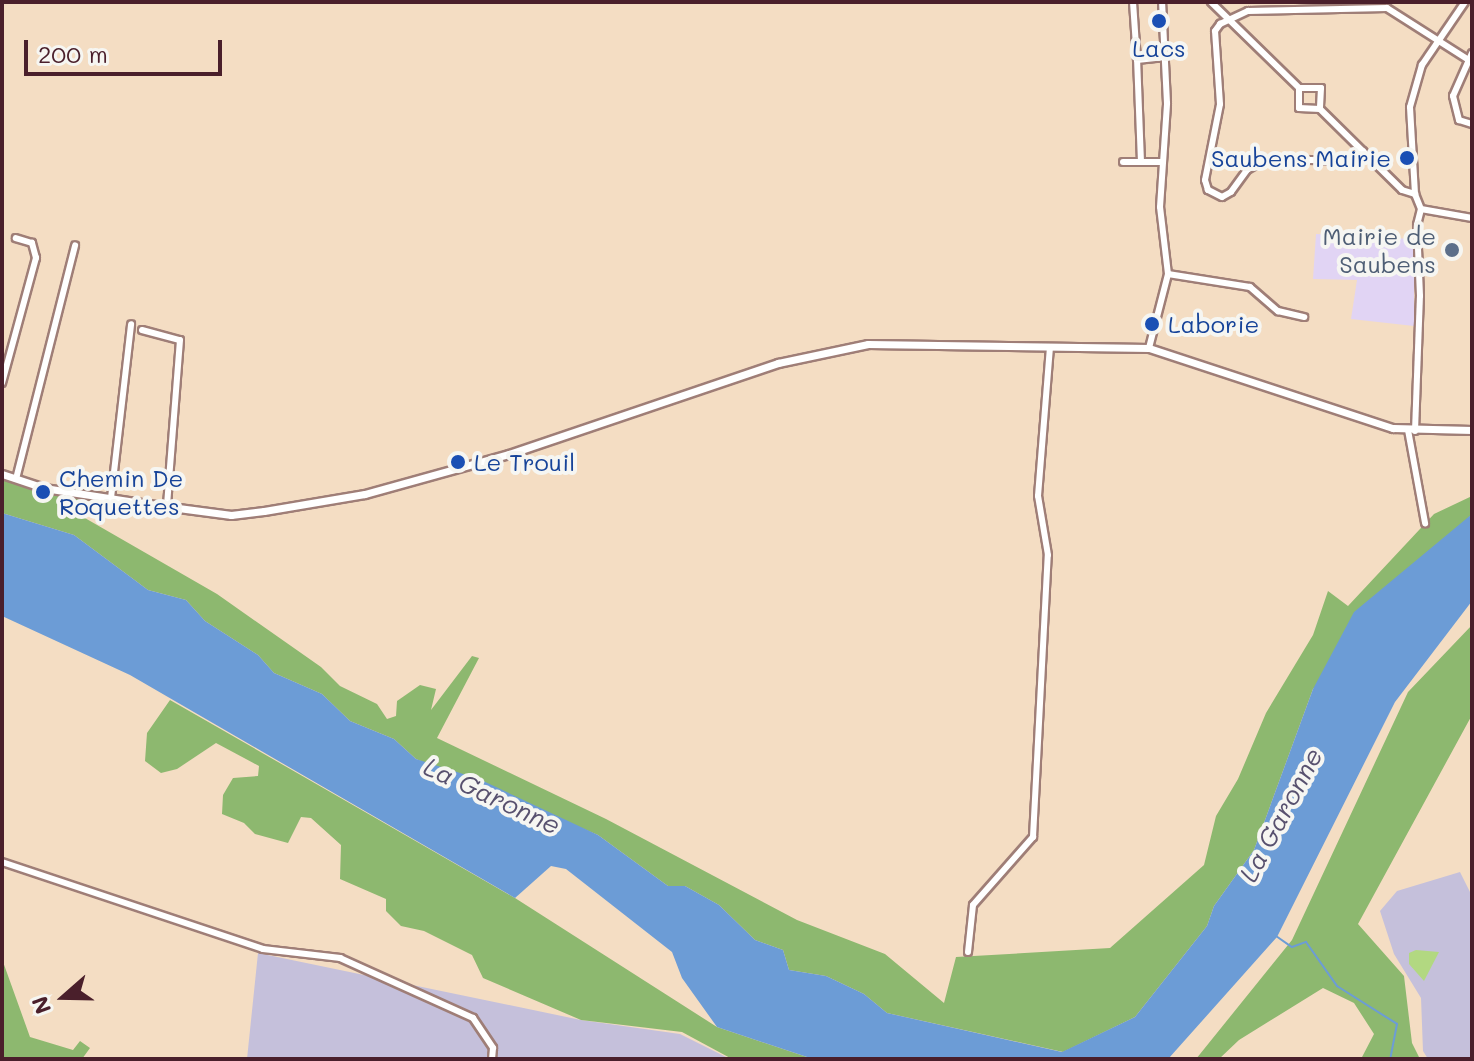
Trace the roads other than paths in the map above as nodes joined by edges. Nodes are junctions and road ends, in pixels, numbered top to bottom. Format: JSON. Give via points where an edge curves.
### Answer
{"nodes":[{"id":1,"x":1133,"y":2,"type":"edge"},
{"id":2,"x":1162,"y":2,"type":"edge"},
{"id":3,"x":1211,"y":2,"type":"edge"},
{"id":4,"x":1465,"y":2,"type":"edge"},
{"id":5,"x":1229,"y":15,"type":"junction"},
{"id":6,"x":1437,"y":40,"type":"junction"},
{"id":7,"x":1469,"y":56,"type":"edge"},
{"id":8,"x":1165,"y":57,"type":"junction"},
{"id":9,"x":1137,"y":60,"type":"junction"},
{"id":10,"x":1299,"y":88,"type":"junction"},
{"id":11,"x":1320,"y":109,"type":"junction"},
{"id":12,"x":1472,"y":124,"type":"edge"},
{"id":13,"x":1363,"y":151,"type":"junction"},
{"id":14,"x":1123,"y":162,"type":"dead end"},
{"id":15,"x":1141,"y":162,"type":"junction"},
{"id":16,"x":1162,"y":162,"type":"junction"},
{"id":17,"x":1393,"y":179,"type":"junction"},
{"id":18,"x":1413,"y":180,"type":"junction"},
{"id":19,"x":1415,"y":194,"type":"junction"},
{"id":20,"x":1421,"y":209,"type":"junction"},
{"id":21,"x":1472,"y":218,"type":"edge"},
{"id":22,"x":16,"y":238,"type":"dead end"},
{"id":23,"x":75,"y":245,"type":"dead end"},
{"id":24,"x":1168,"y":274,"type":"junction"},
{"id":25,"x":1304,"y":317,"type":"dead end"},
{"id":26,"x":131,"y":324,"type":"dead end"},
{"id":27,"x":142,"y":330,"type":"dead end"},
{"id":28,"x":1050,"y":348,"type":"junction"},
{"id":29,"x":1149,"y":348,"type":"junction"},
{"id":30,"x":2,"y":383,"type":"edge"},
{"id":31,"x":1472,"y":430,"type":"edge"},
{"id":32,"x":1412,"y":431,"type":"junction"},
{"id":33,"x":2,"y":474,"type":"edge"},
{"id":34,"x":16,"y":479,"type":"junction"},
{"id":35,"x":111,"y":498,"type":"junction"},
{"id":36,"x":167,"y":507,"type":"junction"},
{"id":37,"x":1425,"y":523,"type":"dead end"},
{"id":38,"x":2,"y":862,"type":"edge"},
{"id":39,"x":968,"y":952,"type":"dead end"},
{"id":40,"x":492,"y":1059,"type":"edge"}],
"edges":[{"from":1,"to":9,"type":"street"},
{"from":2,"to":8,"type":"street"},
{"from":3,"to":5,"type":"street"},
{"from":4,"to":6,"type":"street"},
{"from":5,"to":6,"type":"street","via":[[1387,8]]},
{"from":5,"to":10,"type":"street"},
{"from":5,"to":13,"type":"street","via":[[1215,31],[1221,84],[1205,180],[1208,190],[1222,197],[1247,170],[1266,159],[1354,161]]},
{"from":6,"to":7,"type":"street"},
{"from":6,"to":18,"type":"street","via":[[1422,65],[1410,107]]},
{"from":7,"to":12,"type":"street","via":[[1453,96],[1459,120]]},
{"from":8,"to":9,"type":"street"},
{"from":8,"to":16,"type":"street"},
{"from":9,"to":15,"type":"street"},
{"from":10,"to":11,"type":"street","via":[[1299,108]]},
{"from":10,"to":11,"type":"street","via":[[1321,88]]},
{"from":11,"to":13,"type":"street"},
{"from":13,"to":17,"type":"street"},
{"from":14,"to":15,"type":"street"},
{"from":15,"to":16,"type":"street"},
{"from":16,"to":24,"type":"street","via":[[1160,207]]},
{"from":17,"to":18,"type":"street"},
{"from":17,"to":19,"type":"street"},
{"from":18,"to":19,"type":"street"},
{"from":19,"to":20,"type":"street"},
{"from":20,"to":21,"type":"street"},
{"from":20,"to":32,"type":"street"},
{"from":22,"to":30,"type":"street","via":[[32,243],[36,258]]},
{"from":23,"to":34,"type":"street"},
{"from":24,"to":25,"type":"street","via":[[1250,287],[1278,311]]},
{"from":24,"to":29,"type":"street"},
{"from":26,"to":35,"type":"street"},
{"from":27,"to":36,"type":"street","via":[[180,340]]},
{"from":28,"to":29,"type":"street"},
{"from":28,"to":36,"type":"street","via":[[835,347],[552,442],[365,494],[231,515]]},
{"from":28,"to":39,"type":"street","via":[[1038,496],[1048,555],[1033,837],[973,905]]},
{"from":29,"to":32,"type":"street"},
{"from":31,"to":32,"type":"street"},
{"from":32,"to":37,"type":"street"},
{"from":33,"to":34,"type":"street"},
{"from":34,"to":35,"type":"street"},
{"from":35,"to":36,"type":"street"},
{"from":38,"to":40,"type":"street","via":[[263,949],[340,958],[473,1018],[493,1048]]}]}
